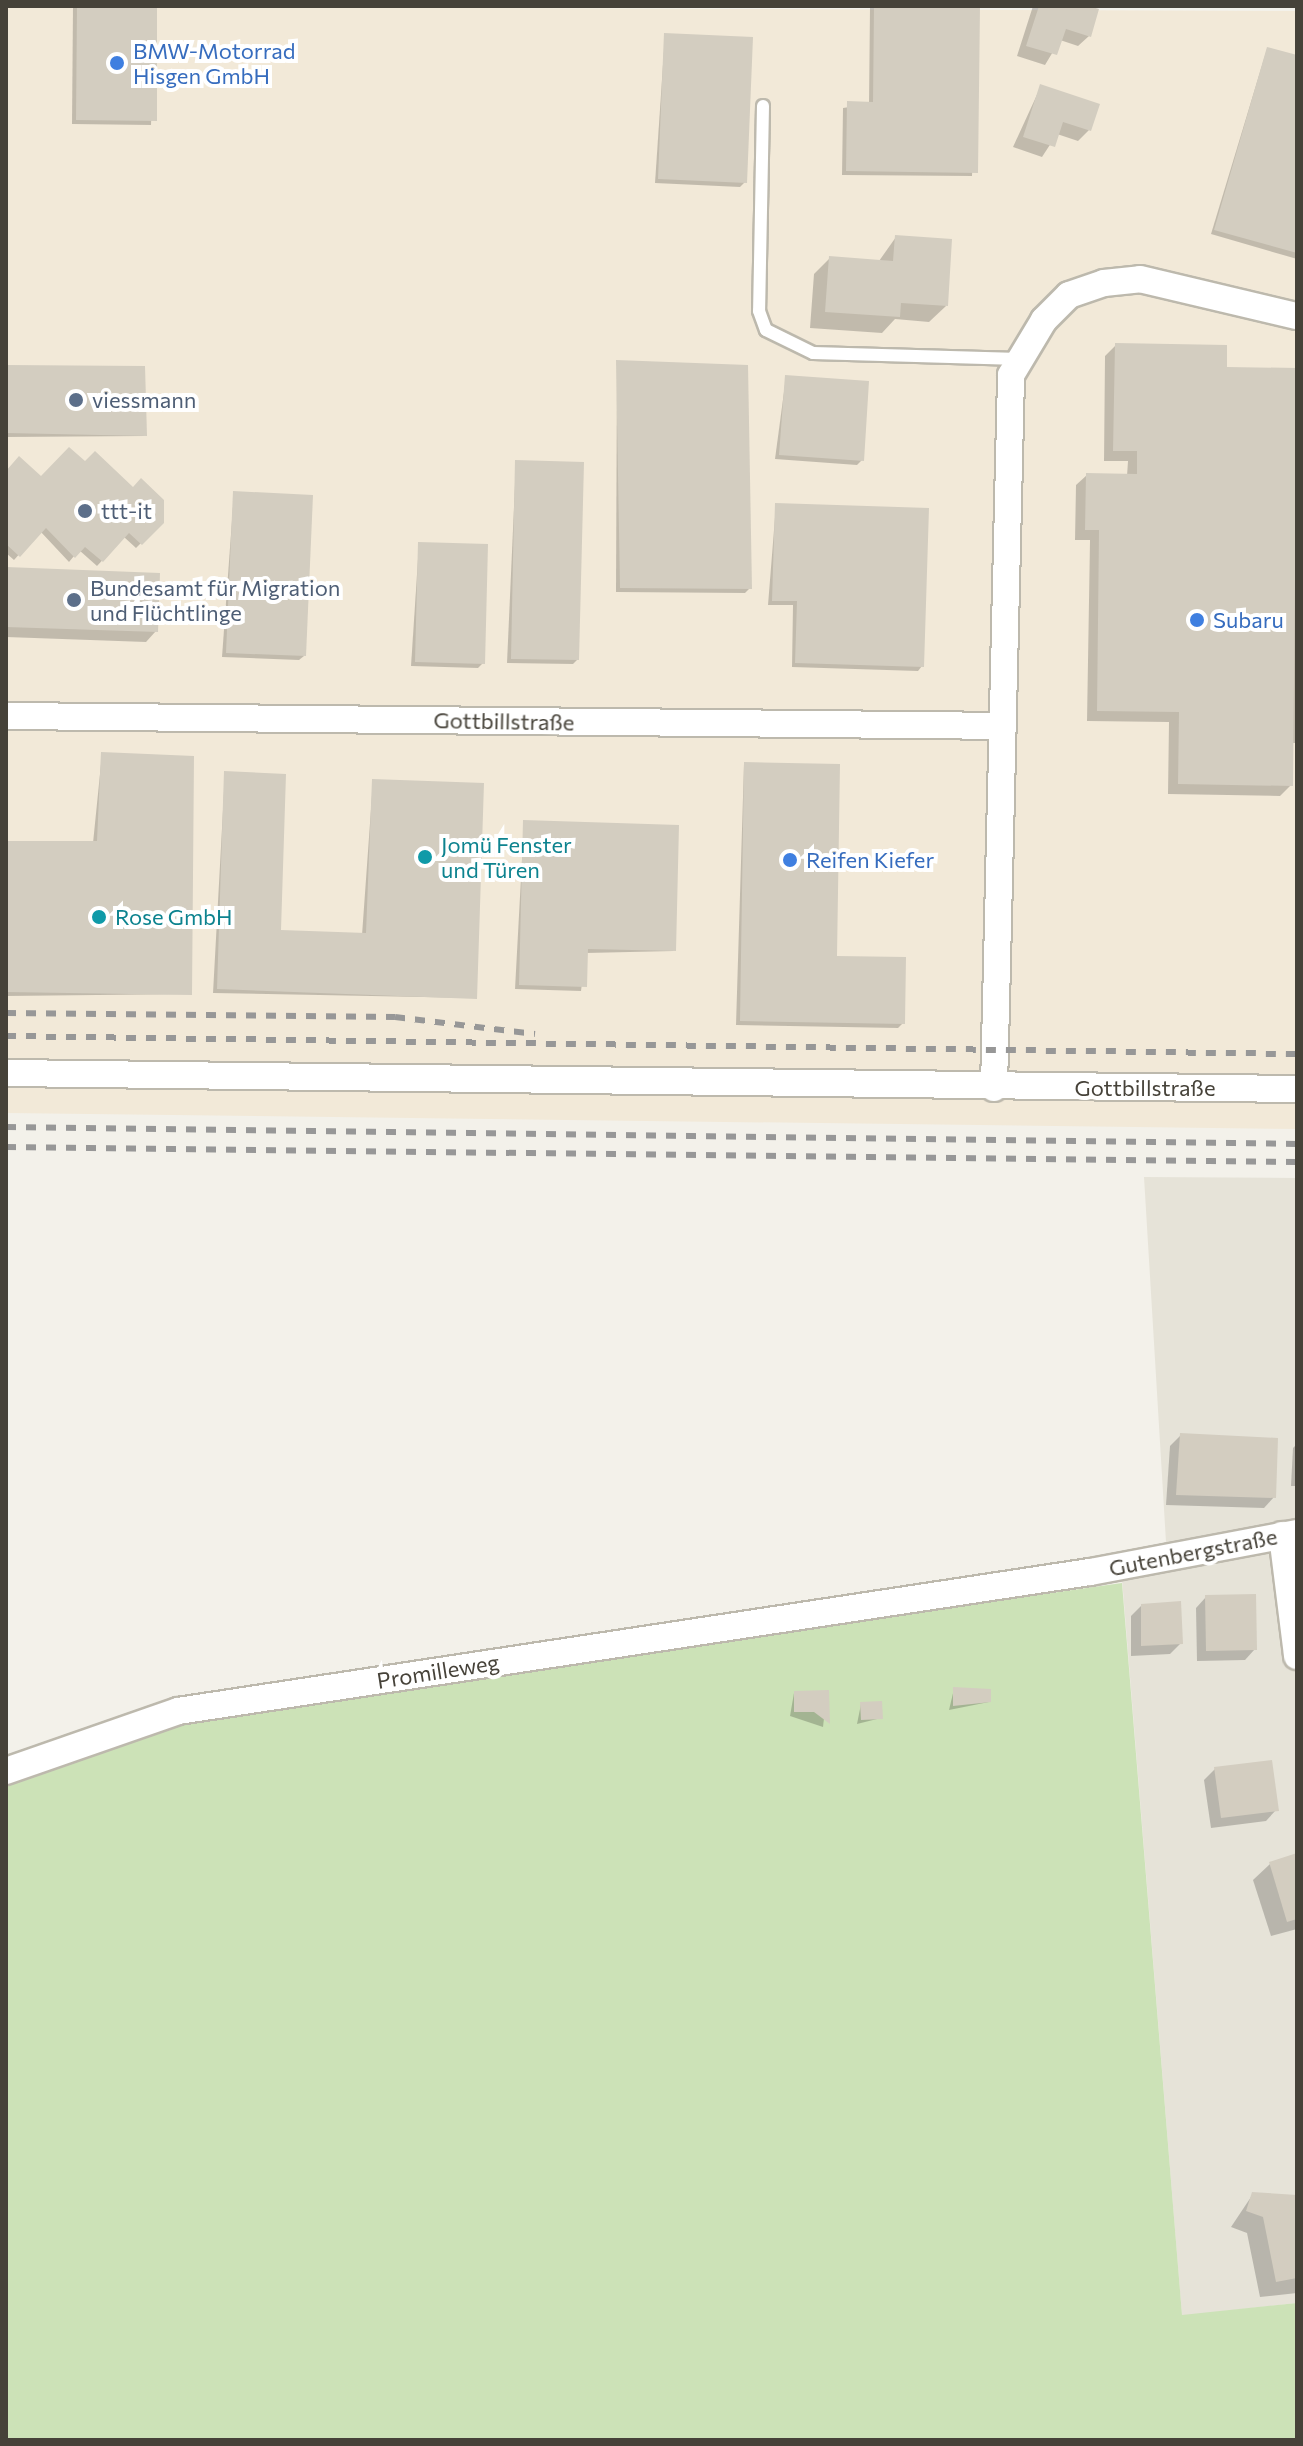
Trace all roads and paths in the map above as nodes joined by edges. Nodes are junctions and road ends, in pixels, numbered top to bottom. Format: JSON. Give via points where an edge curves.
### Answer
{"nodes":[{"id":1,"x":763,"y":106,"type":"dead end"},
{"id":2,"x":1297,"y":316,"type":"edge"},
{"id":3,"x":1019,"y":359,"type":"junction"},
{"id":4,"x":6,"y":716,"type":"edge"},
{"id":5,"x":1003,"y":726,"type":"junction"},
{"id":6,"x":6,"y":1073,"type":"edge"},
{"id":7,"x":994,"y":1088,"type":"junction"},
{"id":8,"x":1297,"y":1089,"type":"edge"},
{"id":9,"x":1290,"y":1534,"type":"edge"},
{"id":10,"x":879,"y":1604,"type":"joint"},
{"id":11,"x":1297,"y":1656,"type":"edge"},
{"id":12,"x":6,"y":1771,"type":"edge"}],
"edges":[{"from":1,"to":3,"type":"lane","via":[[759,311],[766,330],[813,353]]},
{"from":2,"to":3,"type":"street","via":[[1140,279],[1104,283],[1069,295]]},
{"from":3,"to":5,"type":"street","via":[[1007,412]]},
{"from":4,"to":5,"type":"street","name":"Gottbillstraße"},
{"from":5,"to":7,"type":"street"},
{"from":6,"to":7,"type":"street","name":"Gottbillstraße"},
{"from":7,"to":8,"type":"street","name":"Gottbillstraße"},
{"from":9,"to":10,"type":"street","name":"Gutenbergstraße"},
{"from":9,"to":11,"type":"street"},
{"from":10,"to":12,"type":"street","name":"Promilleweg","via":[[178,1711]]}]}
